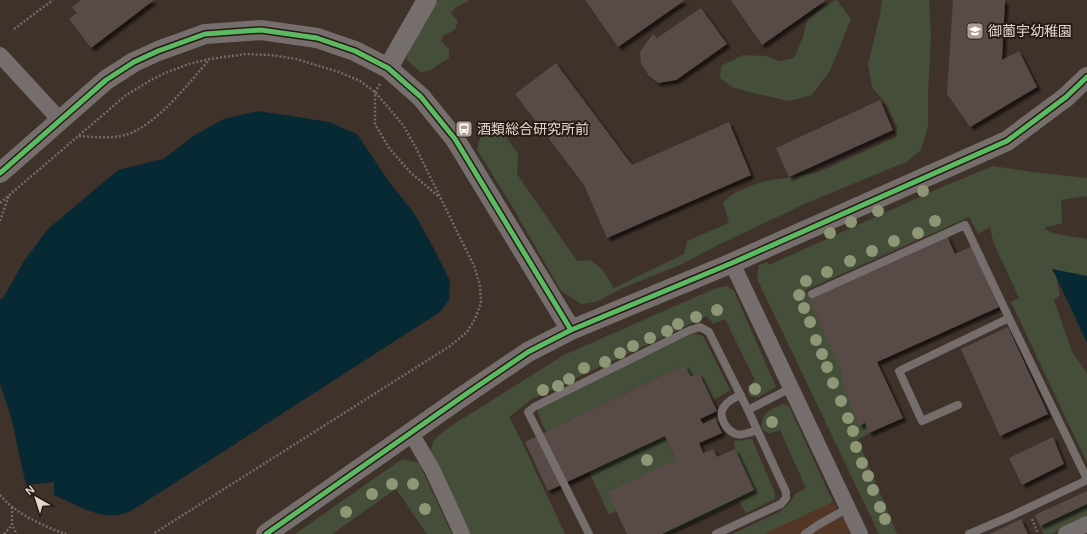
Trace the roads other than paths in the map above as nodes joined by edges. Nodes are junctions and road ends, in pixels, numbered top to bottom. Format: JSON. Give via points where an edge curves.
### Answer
{"nodes":[{"id":1,"x":426,"y":0,"type":"edge"},
{"id":2,"x":0,"y":54,"type":"edge"},
{"id":3,"x":384,"y":76,"type":"junction"},
{"id":4,"x":1087,"y":77,"type":"edge"},
{"id":5,"x":60,"y":120,"type":"junction"},
{"id":6,"x":0,"y":174,"type":"edge"},
{"id":7,"x":732,"y":263,"type":"junction"},
{"id":8,"x":812,"y":294,"type":"dead end"},
{"id":9,"x":1009,"y":318,"type":"junction"},
{"id":10,"x":571,"y":330,"type":"junction"},
{"id":11,"x":791,"y":388,"type":"junction"},
{"id":12,"x":741,"y":395,"type":"junction"},
{"id":13,"x":958,"y":405,"type":"dead end"},
{"id":14,"x":748,"y":410,"type":"junction"},
{"id":15,"x":757,"y":430,"type":"junction"},
{"id":16,"x":411,"y":433,"type":"junction"},
{"id":17,"x":1087,"y":480,"type":"edge"},
{"id":18,"x":848,"y":508,"type":"junction"},
{"id":19,"x":1087,"y":524,"type":"edge"},
{"id":20,"x":266,"y":534,"type":"edge"},
{"id":21,"x":462,"y":534,"type":"edge"},
{"id":22,"x":589,"y":534,"type":"edge"},
{"id":23,"x":716,"y":534,"type":"edge"},
{"id":24,"x":805,"y":534,"type":"edge"},
{"id":25,"x":860,"y":534,"type":"edge"},
{"id":26,"x":969,"y":534,"type":"edge"},
{"id":27,"x":1066,"y":534,"type":"edge"}],
"edges":[{"from":1,"to":3,"type":"street"},
{"from":2,"to":5,"type":"street"},
{"from":3,"to":5,"type":"street","via":[[355,51],[317,38],[261,30],[205,34],[134,62],[106,80]]},
{"from":3,"to":10,"type":"street","via":[[421,97],[455,139]]},
{"from":4,"to":7,"type":"street","via":[[1066,97],[1007,141]]},
{"from":5,"to":6,"type":"street"},
{"from":7,"to":10,"type":"street"},
{"from":7,"to":11,"type":"street"},
{"from":8,"to":9,"type":"lane","via":[[965,224]]},
{"from":9,"to":13,"type":"lane","via":[[899,371],[922,421]]},
{"from":9,"to":17,"type":"lane"},
{"from":10,"to":16,"type":"street","via":[[528,352]]},
{"from":11,"to":14,"type":"lane"},
{"from":11,"to":18,"type":"street"},
{"from":12,"to":14,"type":"lane"},
{"from":12,"to":15,"type":"lane","via":[[730,401],[723,409],[724,423],[736,434]]},
{"from":12,"to":22,"type":"lane","via":[[709,332],[700,327],[528,412]]},
{"from":14,"to":15,"type":"lane"},
{"from":15,"to":23,"type":"lane","via":[[786,492],[786,498],[781,504]]},
{"from":16,"to":20,"type":"street"},
{"from":16,"to":21,"type":"street","via":[[433,471]]},
{"from":17,"to":26,"type":"lane"},
{"from":18,"to":24,"type":"lane"},
{"from":18,"to":25,"type":"street"},
{"from":19,"to":27,"type":"street"}]}
